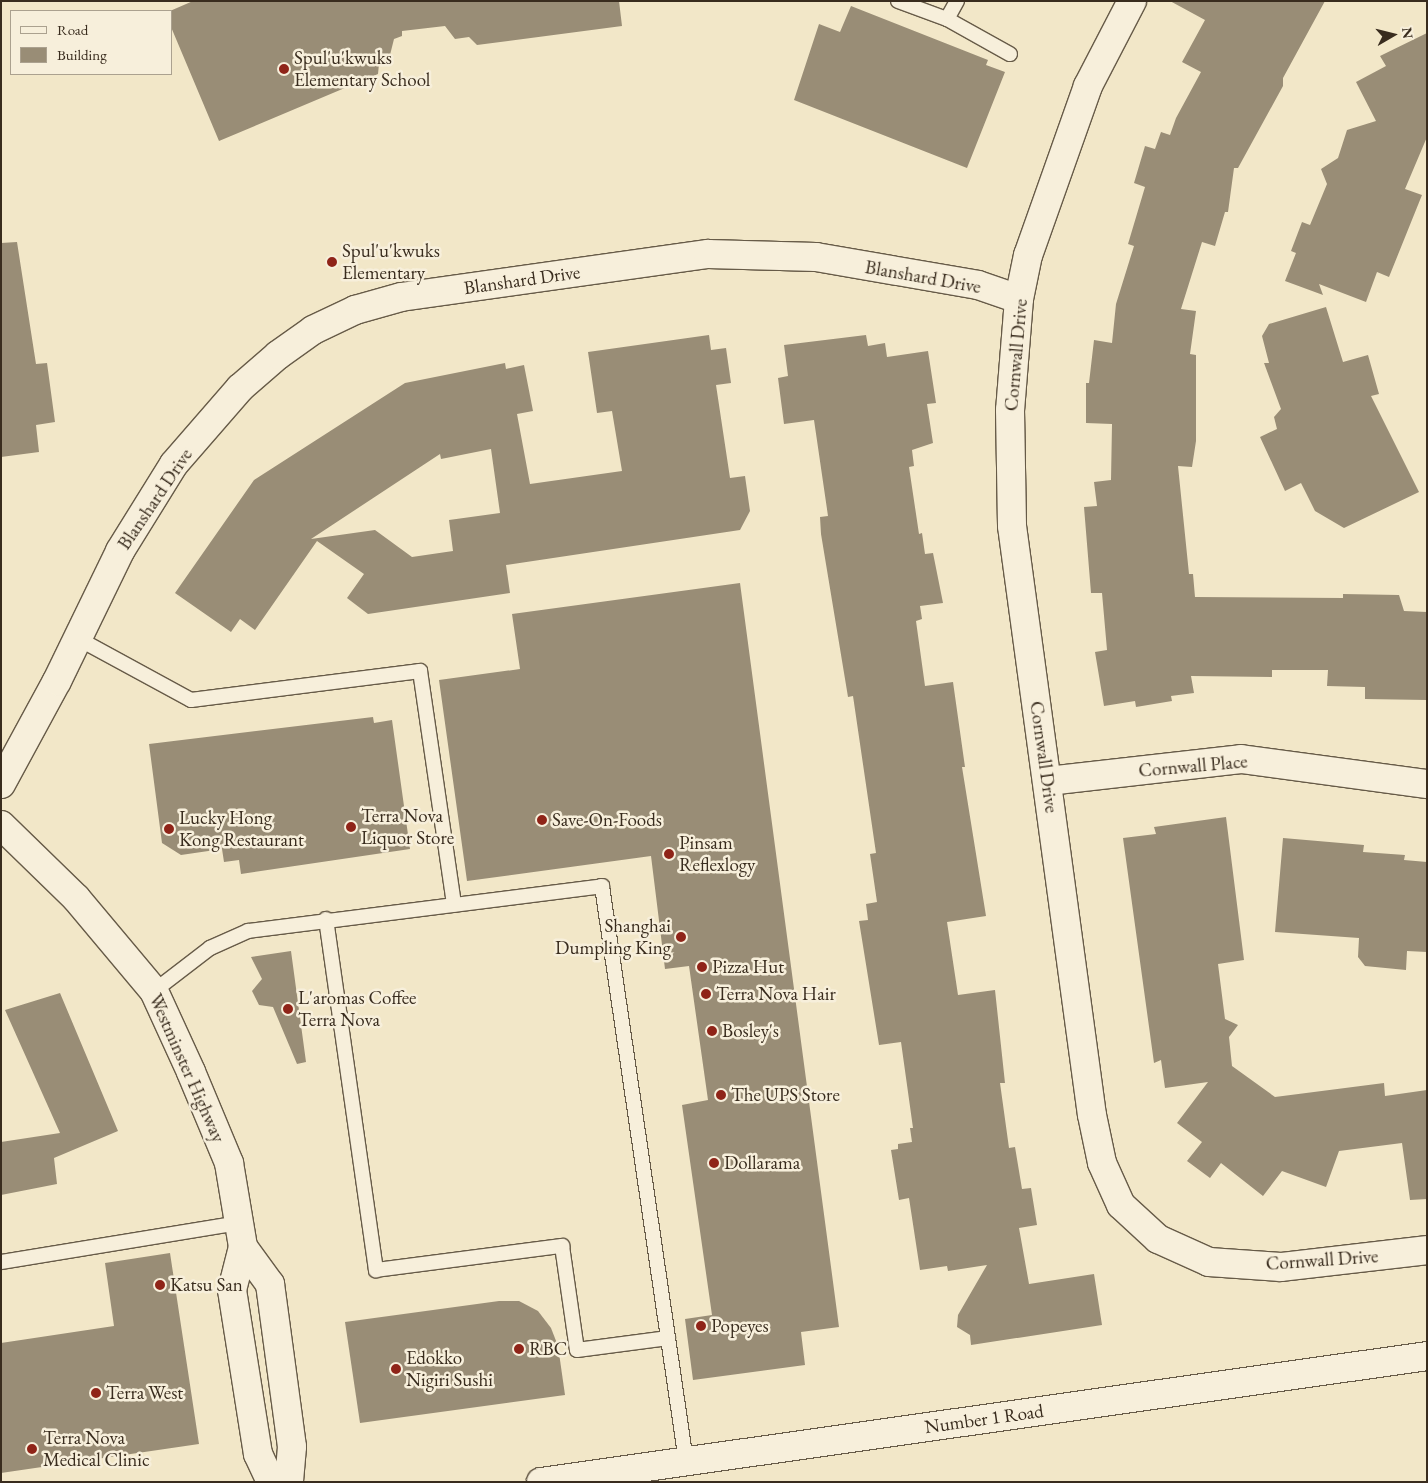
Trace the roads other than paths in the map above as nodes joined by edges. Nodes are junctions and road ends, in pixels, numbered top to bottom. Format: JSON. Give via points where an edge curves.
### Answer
{"nodes":[{"id":1,"x":898,"y":1,"type":"edge"},
{"id":2,"x":957,"y":1,"type":"edge"},
{"id":3,"x":1132,"y":1,"type":"edge"},
{"id":4,"x":947,"y":19,"type":"junction"},
{"id":5,"x":1010,"y":54,"type":"dead end"},
{"id":6,"x":1020,"y":299,"type":"junction"},
{"id":7,"x":77,"y":638,"type":"junction"},
{"id":8,"x":1048,"y":781,"type":"junction"},
{"id":9,"x":1,"y":784,"type":"edge"},
{"id":10,"x":1427,"y":784,"type":"edge"},
{"id":11,"x":1,"y":825,"type":"edge"},
{"id":12,"x":454,"y":906,"type":"junction"},
{"id":13,"x":326,"y":919,"type":"junction"},
{"id":14,"x":154,"y":991,"type":"junction"},
{"id":15,"x":241,"y":1235,"type":"junction"},
{"id":16,"x":1427,"y":1250,"type":"edge"},
{"id":17,"x":1,"y":1262,"type":"edge"},
{"id":18,"x":668,"y":1338,"type":"junction"},
{"id":19,"x":1427,"y":1356,"type":"edge"},
{"id":20,"x":686,"y":1461,"type":"junction"},
{"id":21,"x":271,"y":1482,"type":"edge"},
{"id":22,"x":289,"y":1482,"type":"edge"},
{"id":23,"x":541,"y":1482,"type":"edge"}],
"edges":[{"from":1,"to":4,"type":"lane"},
{"from":2,"to":4,"type":"lane"},
{"from":3,"to":6,"type":"street","name":"Cornwall Drive","via":[[1088,86],[1028,255]]},
{"from":4,"to":5,"type":"lane"},
{"from":6,"to":7,"type":"street","name":"Blanshard Drive","via":[[978,285],[816,257],[708,254],[401,297],[355,310],[313,330],[278,355],[240,388],[174,464],[120,551]]},
{"from":6,"to":8,"type":"street","name":"Cornwall Drive","via":[[1010,410],[1012,526]]},
{"from":7,"to":9,"type":"street","name":"Blanshard Drive"},
{"from":7,"to":12,"type":"lane","via":[[191,700],[420,671]]},
{"from":8,"to":10,"type":"street","name":"Cornwall Place","via":[[1241,759]]},
{"from":8,"to":16,"type":"street","name":"Cornwall Drive","via":[[1092,1115],[1102,1163],[1121,1204],[1158,1239],[1209,1262],[1281,1267]]},
{"from":11,"to":14,"type":"street","name":"Westminster Highway","via":[[76,898]]},
{"from":12,"to":13,"type":"lane"},
{"from":12,"to":18,"type":"lane","via":[[602,886]]},
{"from":13,"to":14,"type":"lane","via":[[248,930],[210,948]]},
{"from":13,"to":18,"type":"lane","via":[[376,1270],[562,1246],[578,1350]]},
{"from":14,"to":15,"type":"street","name":"Westminster Highway","via":[[229,1163]]},
{"from":15,"to":17,"type":"lane"},
{"from":15,"to":21,"type":"street","name":"Westminster Highway","via":[[232,1290],[258,1454]]},
{"from":15,"to":22,"type":"street","name":"Westminster Highway","via":[[270,1284],[292,1447]]},
{"from":18,"to":20,"type":"lane"},
{"from":19,"to":20,"type":"street","name":"Number 1 Road"},
{"from":20,"to":23,"type":"street","name":"Number 1 Road"}]}
